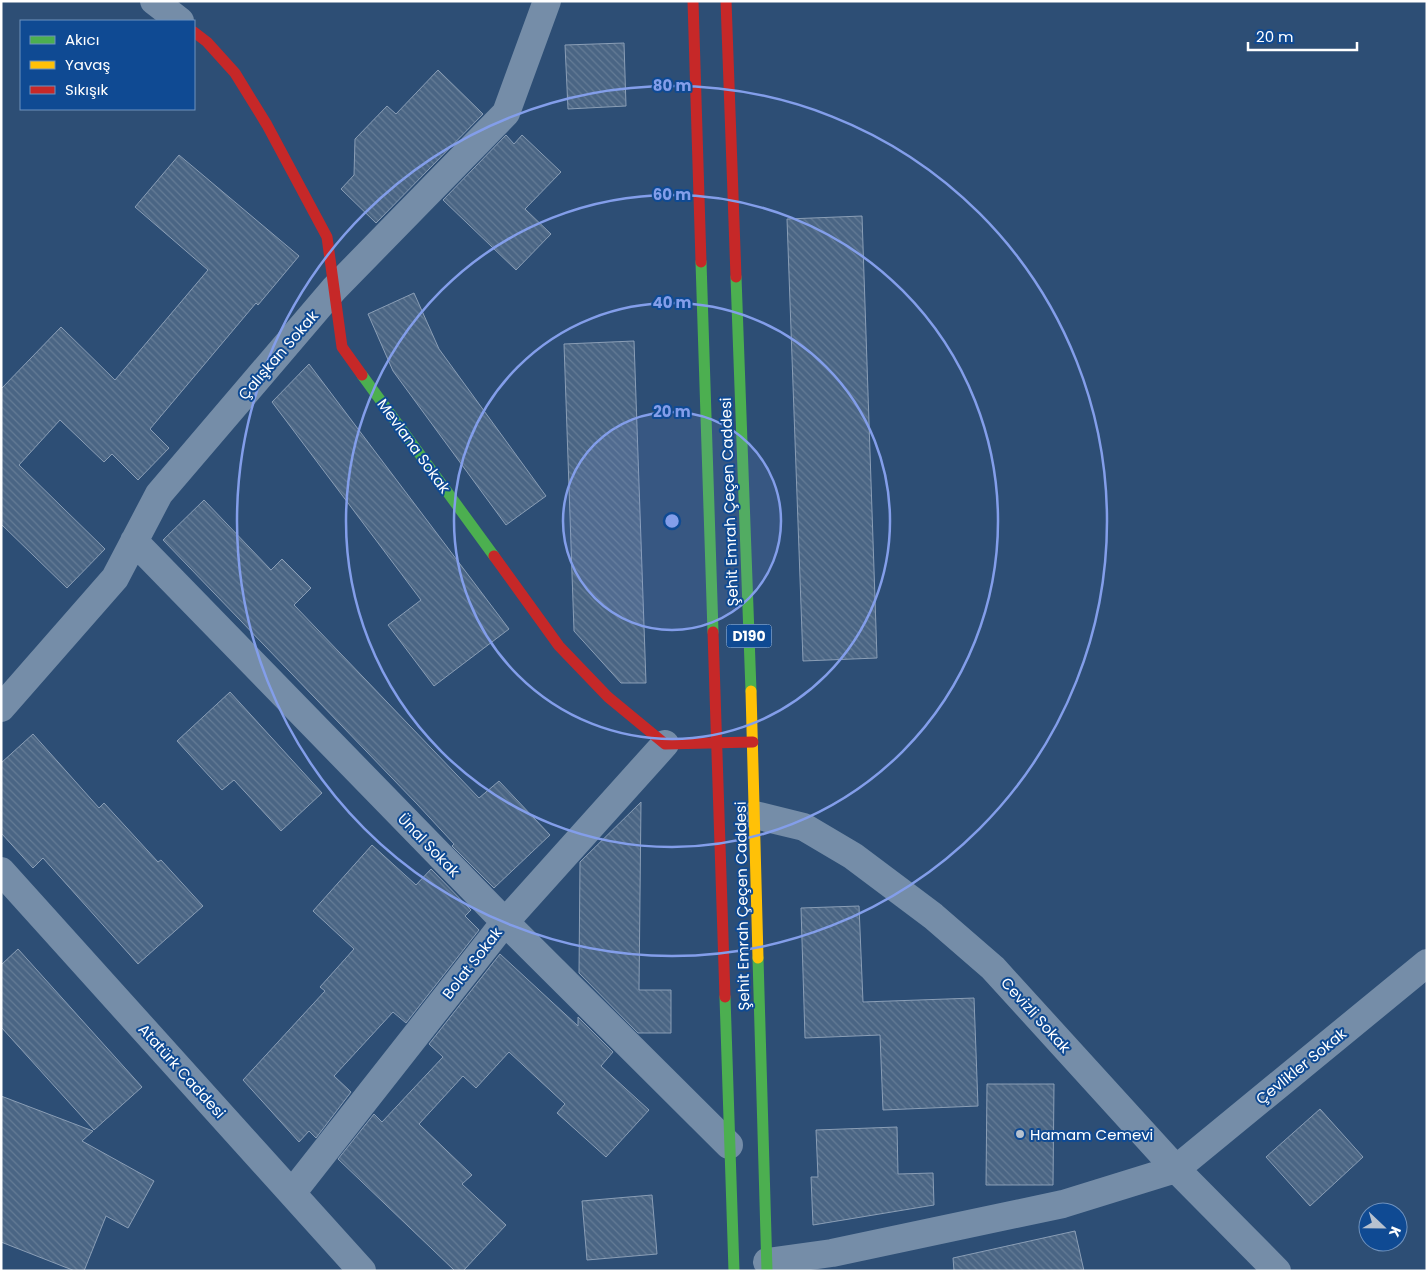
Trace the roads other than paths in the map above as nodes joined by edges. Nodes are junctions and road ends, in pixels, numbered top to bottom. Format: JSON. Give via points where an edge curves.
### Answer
{"nodes":[{"id":1,"x":154,"y":1,"type":"edge"},
{"id":2,"x":547,"y":1,"type":"edge"},
{"id":3,"x":693,"y":1,"type":"edge"},
{"id":4,"x":726,"y":1,"type":"edge"},
{"id":5,"x":179,"y":20,"type":"edge"},
{"id":6,"x":195,"y":33,"type":"edge"},
{"id":7,"x":334,"y":289,"type":"junction"},
{"id":8,"x":134,"y":541,"type":"junction"},
{"id":9,"x":1,"y":708,"type":"edge"},
{"id":10,"x":719,"y":742,"type":"junction"},
{"id":11,"x":753,"y":742,"type":"junction"},
{"id":12,"x":665,"y":744,"type":"junction"},
{"id":13,"x":755,"y":815,"type":"junction"},
{"id":14,"x":1,"y":871,"type":"edge"},
{"id":15,"x":504,"y":922,"type":"junction"},
{"id":16,"x":1427,"y":963,"type":"edge"},
{"id":17,"x":729,"y":1145,"type":"junction"},
{"id":18,"x":1176,"y":1169,"type":"junction"},
{"id":19,"x":292,"y":1193,"type":"junction"},
{"id":20,"x":767,"y":1266,"type":"edge"},
{"id":21,"x":362,"y":1271,"type":"edge"},
{"id":22,"x":734,"y":1271,"type":"edge"},
{"id":23,"x":1277,"y":1271,"type":"edge"}],
"edges":[{"from":1,"to":5,"type":"street"},
{"from":2,"to":7,"type":"street","name":"Çalışkan Sokak","via":[[506,113]]},
{"from":3,"to":10,"type":"main road","name":"Şehit Emrah Çeçen Caddesi","number":"D190"},
{"from":4,"to":11,"type":"main road","name":"Şehit Emrah Çeçen Caddesi","number":"D190"},
{"from":6,"to":7,"type":"main road","name":"Mevlana Sokak","via":[[235,74],[267,125],[327,237]]},
{"from":7,"to":8,"type":"street","name":"Çalışkan Sokak","via":[[158,494]]},
{"from":7,"to":12,"type":"main road","name":"Mevlana Sokak","via":[[342,347],[559,646],[608,697]]},
{"from":8,"to":9,"type":"street","name":"Çalışkan Sokak","via":[[115,578]]},
{"from":8,"to":15,"type":"street","name":"Ünal Sokak"},
{"from":10,"to":11,"type":"main road"},
{"from":10,"to":12,"type":"main road"},
{"from":10,"to":17,"type":"main road","name":"Şehit Emrah Çeçen Caddesi","number":"D190"},
{"from":11,"to":13,"type":"main road","name":"Şehit Emrah Çeçen Caddesi","number":"D190"},
{"from":12,"to":15,"type":"street","name":"Bolat Sokak"},
{"from":13,"to":18,"type":"street","name":"Cevizli Sokak","via":[[804,827],[852,856],[933,916],[993,968]]},
{"from":13,"to":20,"type":"main road","name":"Şehit Emrah Çeçen Caddesi","number":"D190"},
{"from":14,"to":19,"type":"street","name":"Atatürk Caddesi"},
{"from":15,"to":17,"type":"street","name":"Ünal Sokak"},
{"from":15,"to":19,"type":"street","name":"Bolat Sokak"},
{"from":16,"to":18,"type":"street","name":"Çevlikler Sokak"},
{"from":17,"to":22,"type":"main road","name":"Şehit Emrah Çeçen Caddesi","number":"D190"},
{"from":18,"to":20,"type":"street","via":[[1063,1204]]},
{"from":18,"to":23,"type":"street","name":"Cevizli Sokak"},
{"from":19,"to":21,"type":"street","name":"Atatürk Caddesi"}]}
